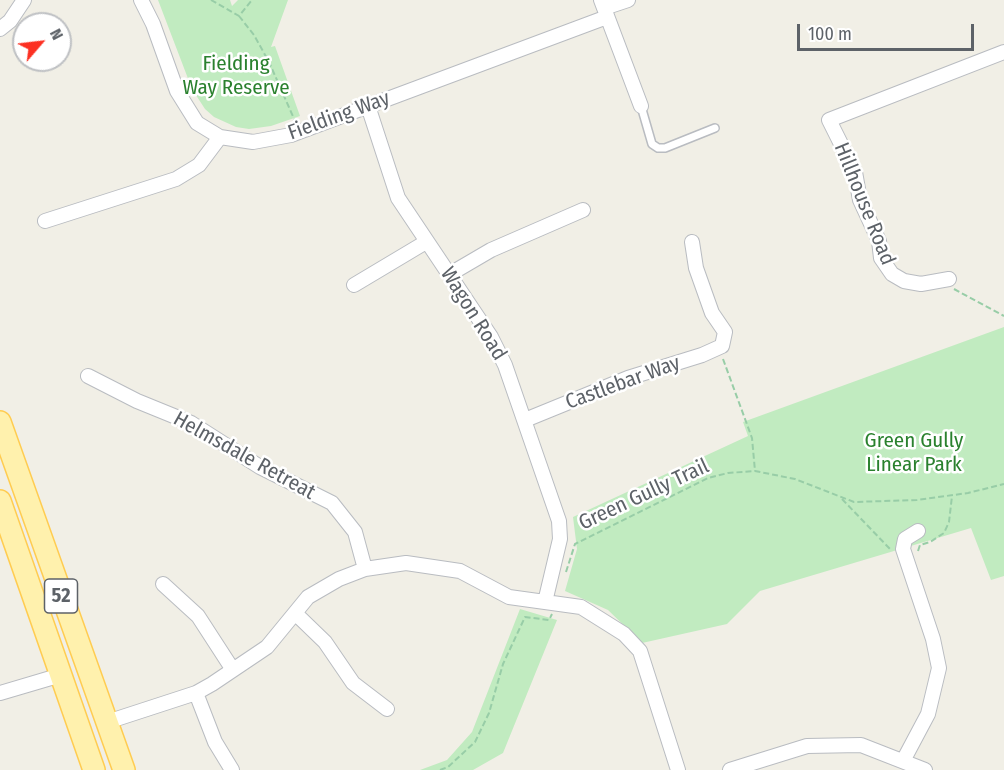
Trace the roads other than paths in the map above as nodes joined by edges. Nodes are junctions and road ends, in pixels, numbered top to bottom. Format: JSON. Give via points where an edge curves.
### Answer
{"nodes":[{"id":1,"x":24,"y":0,"type":"edge"},
{"id":2,"x":141,"y":0,"type":"edge"},
{"id":3,"x":628,"y":0,"type":"edge"},
{"id":4,"x":604,"y":8,"type":"edge"},
{"id":5,"x":0,"y":29,"type":"edge"},
{"id":6,"x":1004,"y":52,"type":"edge"},
{"id":7,"x":368,"y":106,"type":"junction"},
{"id":8,"x":641,"y":106,"type":"joint"},
{"id":9,"x":715,"y":128,"type":"dead end"},
{"id":10,"x":220,"y":137,"type":"junction"},
{"id":11,"x":583,"y":210,"type":"dead end"},
{"id":12,"x":45,"y":221,"type":"dead end"},
{"id":13,"x":426,"y":242,"type":"junction"},
{"id":14,"x":692,"y":242,"type":"dead end"},
{"id":15,"x":450,"y":274,"type":"junction"},
{"id":16,"x":944,"y":280,"type":"road end"},
{"id":17,"x":354,"y":285,"type":"dead end"},
{"id":18,"x":88,"y":376,"type":"dead end"},
{"id":19,"x":525,"y":420,"type":"junction"},
{"id":20,"x":0,"y":422,"type":"edge"},
{"id":21,"x":0,"y":501,"type":"edge"},
{"id":22,"x":918,"y":531,"type":"dead end"},
{"id":23,"x":365,"y":569,"type":"junction"},
{"id":24,"x":163,"y":584,"type":"dead end"},
{"id":25,"x":551,"y":602,"type":"junction"},
{"id":26,"x":295,"y":613,"type":"junction"},
{"id":27,"x":86,"y":666,"type":"junction"},
{"id":28,"x":233,"y":670,"type":"junction"},
{"id":29,"x":62,"y":675,"type":"junction"},
{"id":30,"x":0,"y":693,"type":"edge"},
{"id":31,"x":196,"y":693,"type":"junction"},
{"id":32,"x":387,"y":709,"type":"dead end"},
{"id":33,"x":107,"y":722,"type":"junction"},
{"id":34,"x":903,"y":761,"type":"junction"},
{"id":35,"x":749,"y":767,"type":"edge"},
{"id":36,"x":94,"y":770,"type":"edge"},
{"id":37,"x":124,"y":770,"type":"edge"},
{"id":38,"x":232,"y":770,"type":"edge"},
{"id":39,"x":678,"y":770,"type":"edge"},
{"id":40,"x":730,"y":770,"type":"edge"},
{"id":41,"x":925,"y":770,"type":"edge"}],
"edges":[{"from":1,"to":5,"type":"street"},
{"from":2,"to":10,"type":"street","name":"Fielding Way","via":[[177,91],[197,123]]},
{"from":3,"to":4,"type":"street","name":"Fielding Way"},
{"from":4,"to":7,"type":"street","name":"Fielding Way"},
{"from":4,"to":8,"type":"street"},
{"from":6,"to":16,"type":"street","name":"Hillhouse Road","via":[[829,120],[855,172],[860,200],[873,225],[881,258],[892,274],[921,284]]},
{"from":7,"to":10,"type":"street","name":"Fielding Way","via":[[272,140],[253,142]]},
{"from":7,"to":13,"type":"street","name":"Wagon Road","via":[[398,198]]},
{"from":8,"to":9,"type":"lane","via":[[652,144],[658,148]]},
{"from":10,"to":12,"type":"street","via":[[200,165],[177,179]]},
{"from":11,"to":15,"type":"street","via":[[491,250]]},
{"from":13,"to":15,"type":"street","name":"Wagon Road"},
{"from":13,"to":17,"type":"street"},
{"from":14,"to":19,"type":"street","name":"Castlebar Way","via":[[696,268],[712,313],[725,332],[727,351],[628,378]]},
{"from":15,"to":19,"type":"street","name":"Wagon Road","via":[[505,364]]},
{"from":18,"to":23,"type":"street","name":"Helmsdale Retreat","via":[[191,423],[260,467],[332,503],[355,532]]},
{"from":19,"to":25,"type":"street","name":"Wagon Road","via":[[559,521]]},
{"from":20,"to":27,"type":"main road","number":"52"},
{"from":21,"to":29,"type":"main road","number":"52"},
{"from":22,"to":34,"type":"street","via":[[905,540],[903,549],[939,668],[928,714]]},
{"from":23,"to":25,"type":"street","via":[[406,563],[460,571],[509,597]]},
{"from":23,"to":26,"type":"street","via":[[308,597]]},
{"from":24,"to":28,"type":"street","via":[[198,616]]},
{"from":25,"to":39,"type":"street","via":[[581,607],[624,634],[640,651]]},
{"from":26,"to":28,"type":"street","via":[[267,647]]},
{"from":26,"to":32,"type":"street","via":[[325,642],[353,682]]},
{"from":27,"to":29,"type":"main road"},
{"from":27,"to":33,"type":"main road","number":"52"},
{"from":28,"to":31,"type":"street"},
{"from":29,"to":30,"type":"street"},
{"from":29,"to":36,"type":"main road","number":"52"},
{"from":31,"to":33,"type":"street"},
{"from":31,"to":38,"type":"street","via":[[215,742]]},
{"from":33,"to":37,"type":"main road","number":"52"},
{"from":34,"to":35,"type":"street","via":[[861,745],[807,746]]},
{"from":34,"to":41,"type":"street"},
{"from":35,"to":40,"type":"street"}]}
